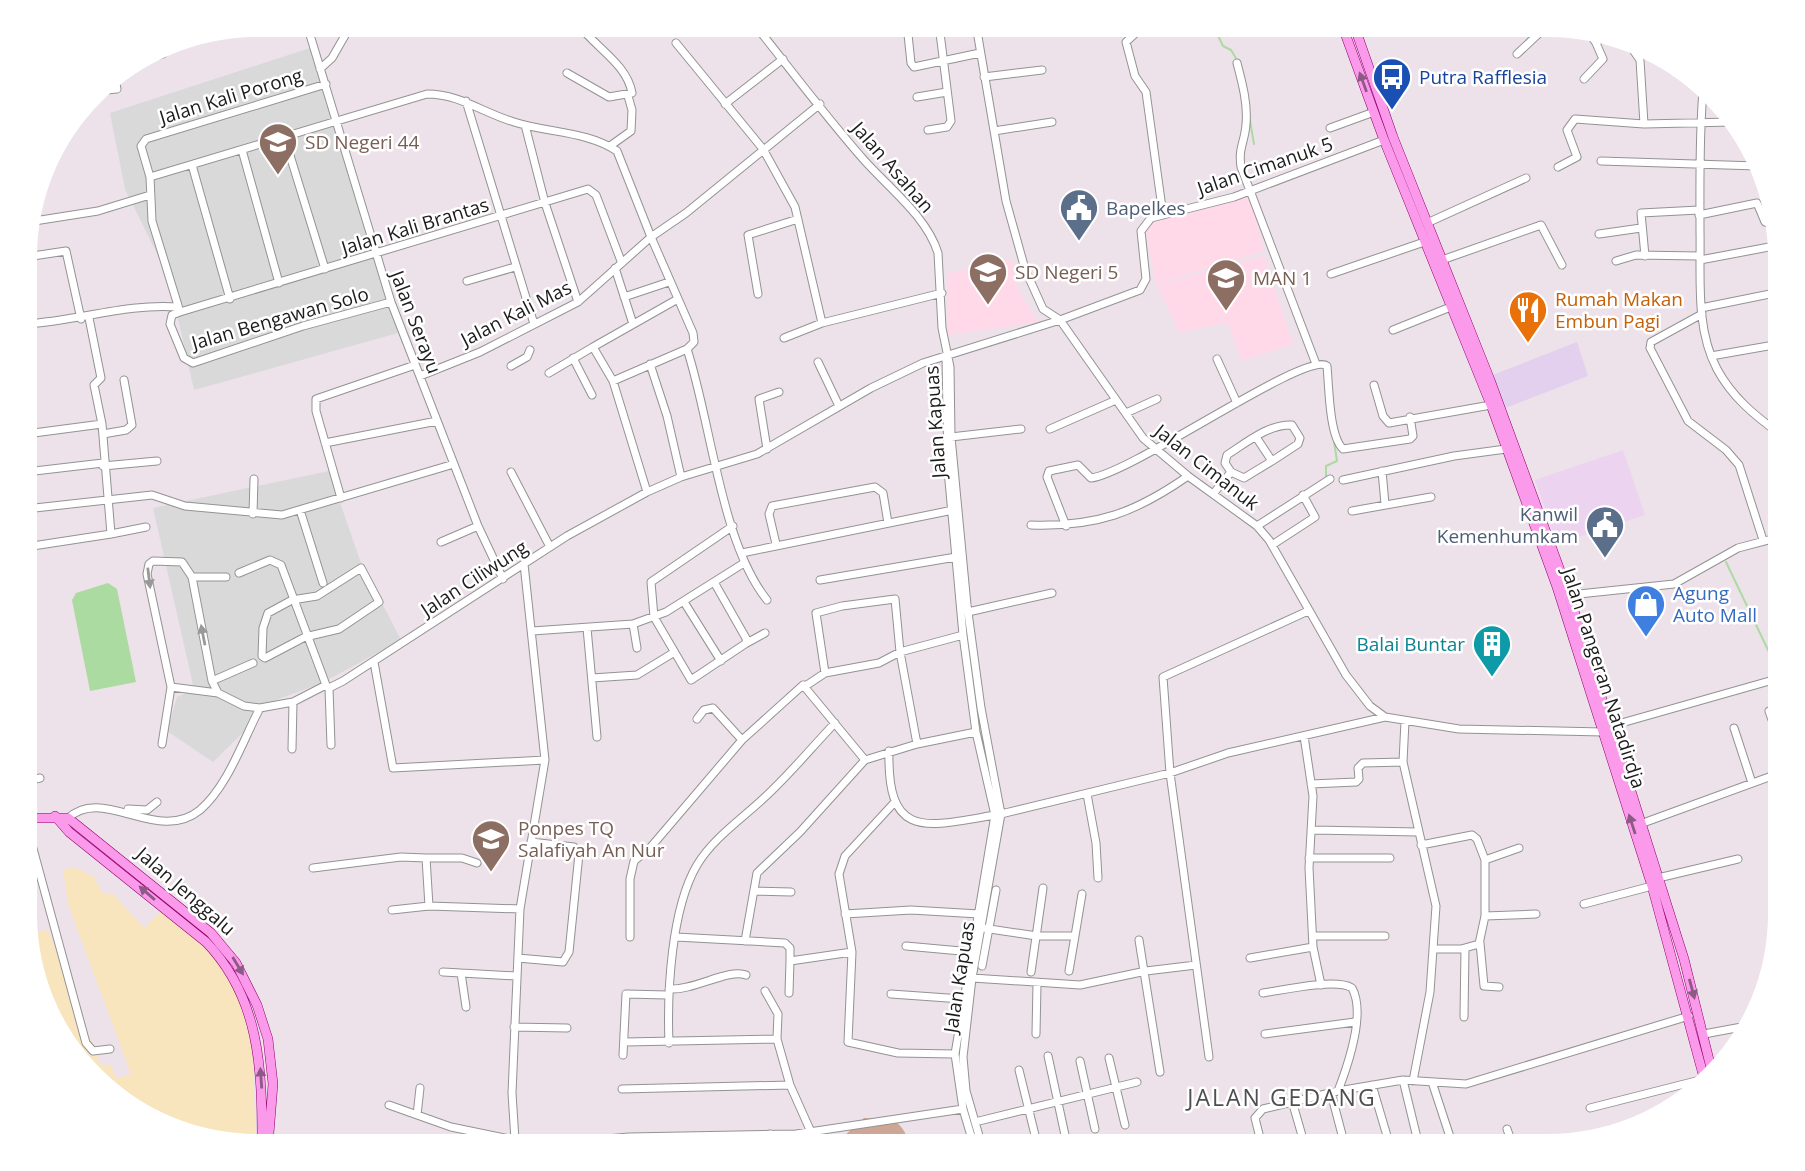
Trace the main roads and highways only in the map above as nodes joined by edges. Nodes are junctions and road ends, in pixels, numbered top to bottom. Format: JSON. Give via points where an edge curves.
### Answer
{"nodes":[{"id":1,"x":1347,"y":37,"type":"edge"},
{"id":2,"x":1359,"y":37,"type":"edge"},
{"id":3,"x":1361,"y":42,"type":"junction"},
{"id":4,"x":1350,"y":46,"type":"junction"},
{"id":5,"x":1389,"y":138,"type":"junction"},
{"id":6,"x":1429,"y":240,"type":"junction"},
{"id":7,"x":1564,"y":596,"type":"junction"},
{"id":8,"x":1606,"y":729,"type":"junction"},
{"id":9,"x":37,"y":818,"type":"edge"},
{"id":10,"x":65,"y":821,"type":"junction"},
{"id":11,"x":1655,"y":882,"type":"junction"},
{"id":12,"x":1694,"y":1015,"type":"junction"},
{"id":13,"x":1710,"y":1063,"type":"edge"},
{"id":14,"x":1703,"y":1070,"type":"edge"},
{"id":15,"x":262,"y":1134,"type":"edge"},
{"id":16,"x":269,"y":1134,"type":"edge"}],
"edges":[{"from":1,"to":4,"type":"main road"},
{"from":2,"to":3,"type":"main road"},
{"from":3,"to":4,"type":"main road"},
{"from":3,"to":5,"type":"main road"},
{"from":5,"to":4,"type":"main road","one_way":true,"via":[[1374,112]]},
{"from":5,"to":6,"type":"main road","name":"Jalan Pangeran Natadirdja"},
{"from":5,"to":6,"type":"main road","name":"Jalan Pangeran Natadirdja","via":[[1427,223]]},
{"from":6,"to":7,"type":"main road","name":"Jalan Pangeran Natadirdja"},
{"from":6,"to":7,"type":"main road","name":"Jalan Pangeran Natadirdja","via":[[1442,260]]},
{"from":7,"to":8,"type":"main road","name":"Jalan Pangeran Natadirdja"},
{"from":11,"to":8,"type":"main road","name":"Jalan Pangeran Natadirdja","one_way":true},
{"from":8,"to":11,"type":"main road","name":"Jalan Pangeran Natadirdja","via":[[1643,823]]},
{"from":9,"to":10,"type":"main road","via":[[55,816]]},
{"from":15,"to":10,"type":"main road","name":"Jalan Jenggalu","one_way":true,"via":[[256,1036],[242,993],[223,962],[206,942]]},
{"from":10,"to":16,"type":"main road","name":"Jalan Jenggalu","one_way":true,"via":[[211,933],[236,963],[268,1039],[272,1084]]},
{"from":11,"to":12,"type":"main road","name":"Jalan Pangeran Natadirdja"},
{"from":12,"to":13,"type":"main road","name":"Jalan Pangeran Natadirdja"},
{"from":12,"to":14,"type":"main road","name":"Jalan Pangeran Natadirdja"}]}
